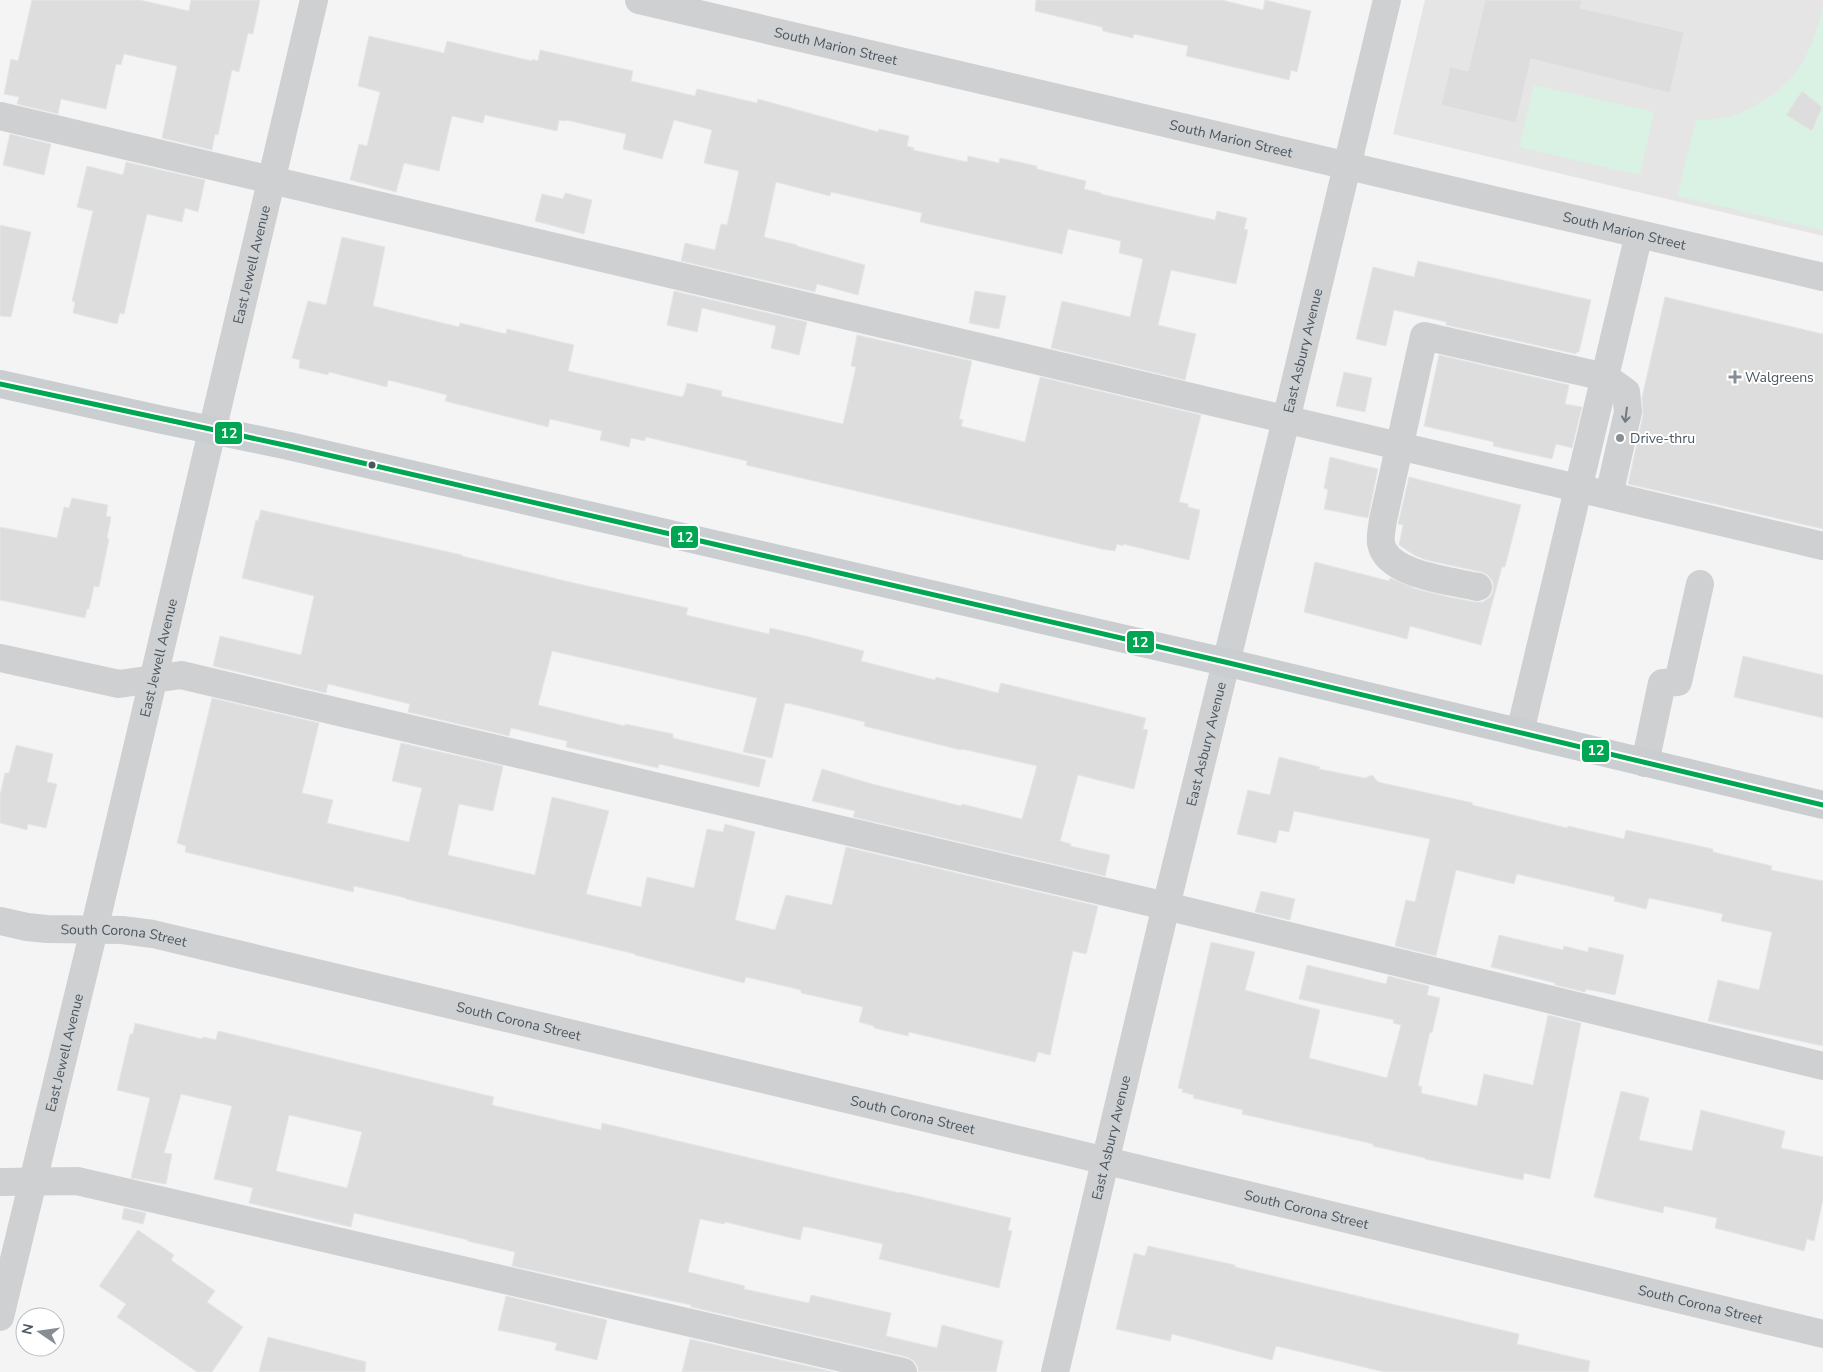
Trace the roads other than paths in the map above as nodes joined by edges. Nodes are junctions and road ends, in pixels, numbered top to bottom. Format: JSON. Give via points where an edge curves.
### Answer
{"nodes":[{"id":1,"x":314,"y":0,"type":"edge"},
{"id":2,"x":639,"y":0,"type":"edge"},
{"id":3,"x":1387,"y":0,"type":"edge"},
{"id":4,"x":0,"y":116,"type":"edge"},
{"id":5,"x":1346,"y":166,"type":"junction"},
{"id":6,"x":272,"y":181,"type":"junction"},
{"id":7,"x":1639,"y":234,"type":"junction"},
{"id":8,"x":1823,"y":277,"type":"edge"},
{"id":9,"x":1605,"y":377,"type":"junction"},
{"id":10,"x":0,"y":384,"type":"edge"},
{"id":11,"x":1286,"y":420,"type":"junction"},
{"id":12,"x":213,"y":430,"type":"junction"},
{"id":13,"x":1400,"y":446,"type":"junction"},
{"id":14,"x":1578,"y":488,"type":"junction"},
{"id":15,"x":1609,"y":495,"type":"junction"},
{"id":16,"x":1823,"y":546,"type":"edge"},
{"id":17,"x":1700,"y":584,"type":"dead end"},
{"id":18,"x":1478,"y":588,"type":"dead end"},
{"id":19,"x":0,"y":658,"type":"edge"},
{"id":20,"x":1225,"y":662,"type":"junction"},
{"id":21,"x":153,"y":679,"type":"junction"},
{"id":22,"x":1520,"y":732,"type":"junction"},
{"id":23,"x":1646,"y":763,"type":"junction"},
{"id":24,"x":1823,"y":805,"type":"edge"},
{"id":25,"x":1166,"y":906,"type":"junction"},
{"id":26,"x":0,"y":921,"type":"edge"},
{"id":27,"x":94,"y":930,"type":"junction"},
{"id":28,"x":1823,"y":1066,"type":"edge"},
{"id":29,"x":1105,"y":1160,"type":"junction"},
{"id":30,"x":33,"y":1181,"type":"junction"},
{"id":31,"x":0,"y":1182,"type":"edge"},
{"id":32,"x":0,"y":1317,"type":"edge"},
{"id":33,"x":1823,"y":1334,"type":"edge"},
{"id":34,"x":903,"y":1372,"type":"edge"},
{"id":35,"x":1055,"y":1372,"type":"edge"}],
"edges":[{"from":1,"to":6,"type":"street","name":"East Jewell Avenue"},
{"from":2,"to":5,"type":"street","name":"South Marion Street"},
{"from":3,"to":5,"type":"street","name":"East Asbury Avenue"},
{"from":4,"to":6,"type":"street"},
{"from":5,"to":7,"type":"street","name":"South Marion Street"},
{"from":5,"to":11,"type":"street","name":"East Asbury Avenue"},
{"from":6,"to":11,"type":"street"},
{"from":6,"to":12,"type":"street","name":"East Jewell Avenue"},
{"from":7,"to":8,"type":"street","name":"South Marion Street"},
{"from":7,"to":9,"type":"street"},
{"from":9,"to":13,"type":"street","via":[[1424,336]]},
{"from":9,"to":14,"type":"street"},
{"from":9,"to":15,"type":"street","one_way":true,"via":[[1626,392],[1628,412]]},
{"from":10,"to":12,"type":"main road"},
{"from":11,"to":13,"type":"street"},
{"from":11,"to":20,"type":"street","name":"East Asbury Avenue"},
{"from":12,"to":20,"type":"main road"},
{"from":12,"to":21,"type":"street","name":"East Jewell Avenue"},
{"from":13,"to":14,"type":"street"},
{"from":13,"to":18,"type":"street","via":[[1383,520],[1381,544],[1392,562],[1408,571]]},
{"from":14,"to":15,"type":"street"},
{"from":14,"to":22,"type":"street"},
{"from":15,"to":16,"type":"street"},
{"from":17,"to":23,"type":"street","via":[[1678,682],[1662,683]]},
{"from":19,"to":21,"type":"street","via":[[119,684]]},
{"from":20,"to":22,"type":"main road"},
{"from":20,"to":25,"type":"street","name":"East Asbury Avenue"},
{"from":21,"to":25,"type":"street","via":[[181,675]]},
{"from":21,"to":27,"type":"street","name":"East Jewell Avenue"},
{"from":22,"to":23,"type":"main road"},
{"from":23,"to":24,"type":"main road"},
{"from":25,"to":28,"type":"street"},
{"from":25,"to":29,"type":"street","name":"East Asbury Avenue"},
{"from":26,"to":27,"type":"street","name":"South Corona Street","via":[[47,929]]},
{"from":27,"to":29,"type":"street","name":"South Corona Street","via":[[152,934]]},
{"from":27,"to":30,"type":"street","name":"East Jewell Avenue"},
{"from":29,"to":33,"type":"street","name":"South Corona Street"},
{"from":29,"to":35,"type":"street","name":"East Asbury Avenue"},
{"from":30,"to":31,"type":"street"},
{"from":30,"to":32,"type":"street","name":"East Jewell Avenue"},
{"from":30,"to":34,"type":"street","via":[[77,1181]]}]}
